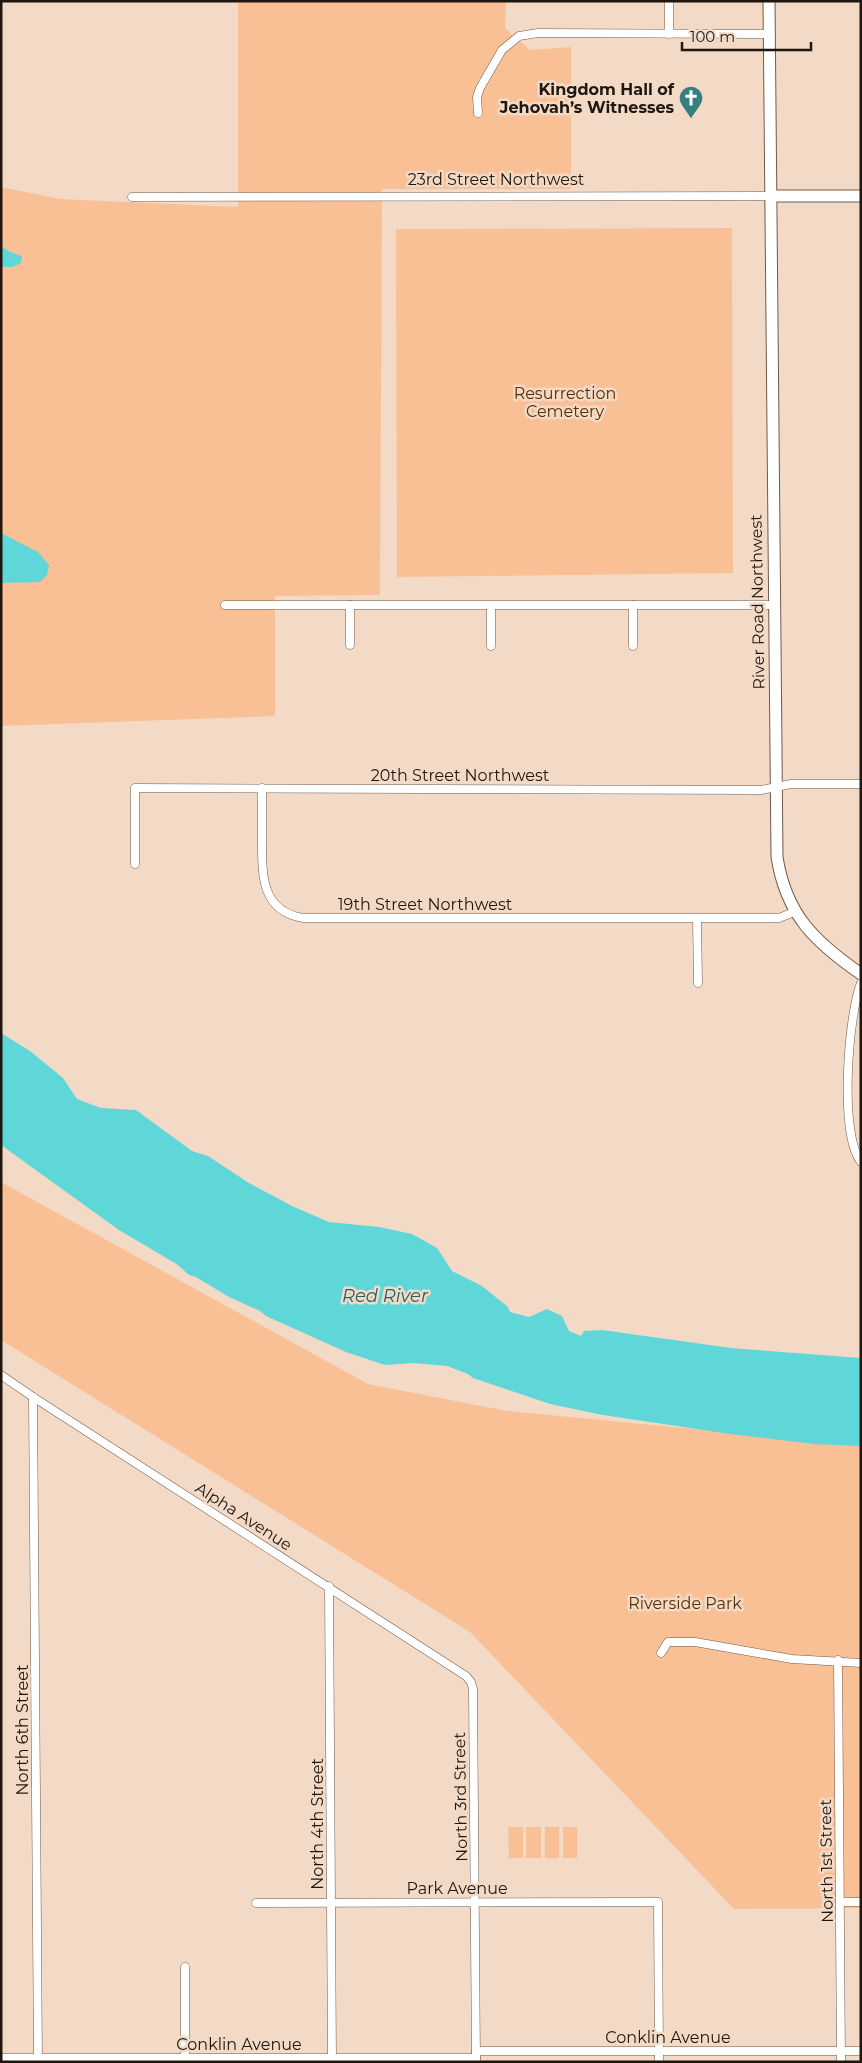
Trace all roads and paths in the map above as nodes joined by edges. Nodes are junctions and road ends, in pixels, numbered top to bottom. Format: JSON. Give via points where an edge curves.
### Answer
{"nodes":[{"id":1,"x":669,"y":1,"type":"edge"},
{"id":2,"x":769,"y":1,"type":"edge"},
{"id":3,"x":669,"y":34,"type":"junction"},
{"id":4,"x":769,"y":34,"type":"junction"},
{"id":5,"x":478,"y":113,"type":"dead end"},
{"id":6,"x":770,"y":196,"type":"junction"},
{"id":7,"x":861,"y":196,"type":"edge"},
{"id":8,"x":132,"y":197,"type":"dead end"},
{"id":9,"x":225,"y":605,"type":"dead end"},
{"id":10,"x":350,"y":605,"type":"junction"},
{"id":11,"x":633,"y":605,"type":"junction"},
{"id":12,"x":773,"y":605,"type":"junction"},
{"id":13,"x":490,"y":606,"type":"junction"},
{"id":14,"x":350,"y":645,"type":"dead end"},
{"id":15,"x":491,"y":646,"type":"dead end"},
{"id":16,"x":633,"y":646,"type":"dead end"},
{"id":17,"x":861,"y":784,"type":"edge"},
{"id":18,"x":776,"y":787,"type":"junction"},
{"id":19,"x":262,"y":788,"type":"junction"},
{"id":20,"x":135,"y":864,"type":"dead end"},
{"id":21,"x":794,"y":912,"type":"junction"},
{"id":22,"x":697,"y":919,"type":"junction"},
{"id":23,"x":861,"y":974,"type":"edge"},
{"id":24,"x":861,"y":982,"type":"edge"},
{"id":25,"x":698,"y":983,"type":"dead end"},
{"id":26,"x":861,"y":1162,"type":"edge"},
{"id":27,"x":1,"y":1374,"type":"edge"},
{"id":28,"x":33,"y":1397,"type":"junction"},
{"id":29,"x":329,"y":1586,"type":"junction"},
{"id":30,"x":661,"y":1653,"type":"dead end"},
{"id":31,"x":838,"y":1660,"type":"junction"},
{"id":32,"x":861,"y":1663,"type":"edge"},
{"id":33,"x":471,"y":1682,"type":"joint"},
{"id":34,"x":256,"y":1902,"type":"dead end"},
{"id":35,"x":475,"y":1902,"type":"junction"},
{"id":36,"x":840,"y":1902,"type":"junction"},
{"id":37,"x":861,"y":1902,"type":"edge"},
{"id":38,"x":331,"y":1903,"type":"junction"},
{"id":39,"x":185,"y":1967,"type":"dead end"},
{"id":40,"x":659,"y":2051,"type":"junction"},
{"id":41,"x":841,"y":2052,"type":"junction"},
{"id":42,"x":861,"y":2052,"type":"edge"},
{"id":43,"x":476,"y":2057,"type":"edge"},
{"id":44,"x":1,"y":2058,"type":"edge"},
{"id":45,"x":38,"y":2060,"type":"edge"},
{"id":46,"x":185,"y":2060,"type":"edge"},
{"id":47,"x":332,"y":2060,"type":"edge"},
{"id":48,"x":659,"y":2062,"type":"edge"},
{"id":49,"x":842,"y":2062,"type":"edge"}],
"edges":[{"from":1,"to":3,"type":"street"},
{"from":2,"to":4,"type":"street","name":"River Road Northwest"},
{"from":3,"to":4,"type":"street"},
{"from":3,"to":5,"type":"street","via":[[538,33],[519,36],[502,50],[484,80],[477,97]]},
{"from":4,"to":6,"type":"street","name":"River Road Northwest"},
{"from":6,"to":7,"type":"street","name":"23rd Street Northwest"},
{"from":6,"to":8,"type":"street","name":"23rd Street Northwest"},
{"from":6,"to":12,"type":"street","name":"River Road Northwest"},
{"from":9,"to":10,"type":"street"},
{"from":10,"to":13,"type":"street"},
{"from":10,"to":14,"type":"street"},
{"from":11,"to":12,"type":"street"},
{"from":11,"to":13,"type":"street"},
{"from":11,"to":16,"type":"street"},
{"from":12,"to":18,"type":"street","name":"River Road Northwest"},
{"from":13,"to":15,"type":"street"},
{"from":17,"to":18,"type":"street","name":"20th Street Northwest"},
{"from":18,"to":19,"type":"street","name":"20th Street Northwest","via":[[761,790]]},
{"from":18,"to":21,"type":"street","name":"River Road Northwest","via":[[777,857],[782,883]]},
{"from":19,"to":20,"type":"street","name":"20th Street Northwest","via":[[135,788]]},
{"from":19,"to":22,"type":"street","name":"19th Street Northwest","via":[[265,886],[278,906],[292,916]]},
{"from":21,"to":22,"type":"street","name":"19th Street Northwest","via":[[779,918]]},
{"from":21,"to":23,"type":"street","name":"River Road Northwest","via":[[817,940]]},
{"from":22,"to":25,"type":"street"},
{"from":24,"to":26,"type":"street","via":[[852,1018],[848,1070],[849,1125],[854,1150]]},
{"from":27,"to":28,"type":"street","name":"Alpha Avenue"},
{"from":28,"to":29,"type":"street","name":"Alpha Avenue"},
{"from":28,"to":45,"type":"street","name":"North 6th Street"},
{"from":29,"to":33,"type":"street","name":"Alpha Avenue"},
{"from":29,"to":38,"type":"street","name":"North 4th Street"},
{"from":30,"to":31,"type":"street","via":[[668,1642],[695,1642],[792,1658]]},
{"from":31,"to":32,"type":"street"},
{"from":31,"to":36,"type":"street","name":"North 1st Street"},
{"from":33,"to":35,"type":"street","name":"North 3rd Street"},
{"from":34,"to":38,"type":"street","name":"Park Avenue"},
{"from":35,"to":38,"type":"street","name":"Park Avenue"},
{"from":35,"to":40,"type":"street","name":"Park Avenue","via":[[658,1902]]},
{"from":35,"to":43,"type":"street","name":"North 3rd Street"},
{"from":36,"to":37,"type":"street"},
{"from":36,"to":41,"type":"street","name":"North 1st Street"},
{"from":38,"to":47,"type":"street","name":"North 4th Street"},
{"from":39,"to":46,"type":"street"},
{"from":40,"to":41,"type":"street","name":"Conklin Avenue"},
{"from":40,"to":43,"type":"street","name":"Conklin Avenue"},
{"from":40,"to":48,"type":"street"},
{"from":41,"to":42,"type":"street","name":"Conklin Avenue"},
{"from":41,"to":49,"type":"street","name":"North 1st Street"},
{"from":43,"to":47,"type":"street","name":"Conklin Avenue"},
{"from":44,"to":45,"type":"street","name":"Conklin Avenue"},
{"from":45,"to":46,"type":"street","name":"Conklin Avenue"},
{"from":46,"to":47,"type":"street","name":"Conklin Avenue"}]}
